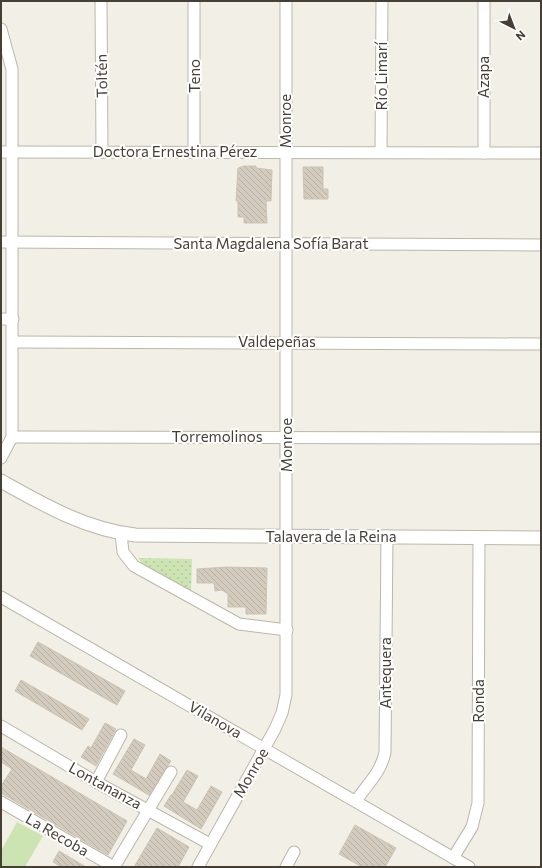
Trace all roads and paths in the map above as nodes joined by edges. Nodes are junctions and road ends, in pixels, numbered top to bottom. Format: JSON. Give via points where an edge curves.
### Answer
{"nodes":[{"id":1,"x":101,"y":1,"type":"edge"},
{"id":2,"x":194,"y":1,"type":"edge"},
{"id":3,"x":286,"y":1,"type":"edge"},
{"id":4,"x":382,"y":1,"type":"edge"},
{"id":5,"x":484,"y":1,"type":"edge"},
{"id":6,"x":1,"y":29,"type":"edge"},
{"id":7,"x":6,"y":152,"type":"edge"},
{"id":8,"x":102,"y":152,"type":"junction"},
{"id":9,"x":194,"y":152,"type":"junction"},
{"id":10,"x":286,"y":152,"type":"junction"},
{"id":11,"x":381,"y":152,"type":"junction"},
{"id":12,"x":484,"y":153,"type":"junction"},
{"id":13,"x":541,"y":153,"type":"edge"},
{"id":14,"x":1,"y":242,"type":"edge"},
{"id":15,"x":13,"y":242,"type":"junction"},
{"id":16,"x":286,"y":244,"type":"junction"},
{"id":17,"x":541,"y":245,"type":"edge"},
{"id":18,"x":1,"y":319,"type":"edge"},
{"id":19,"x":12,"y":319,"type":"junction"},
{"id":20,"x":12,"y":342,"type":"junction"},
{"id":21,"x":287,"y":342,"type":"junction"},
{"id":22,"x":541,"y":344,"type":"edge"},
{"id":23,"x":7,"y":389,"type":"edge"},
{"id":24,"x":12,"y":437,"type":"junction"},
{"id":25,"x":287,"y":437,"type":"junction"},
{"id":26,"x":541,"y":438,"type":"edge"},
{"id":27,"x":1,"y":458,"type":"edge"},
{"id":28,"x":1,"y":481,"type":"edge"},
{"id":29,"x":121,"y":534,"type":"junction"},
{"id":30,"x":387,"y":536,"type":"junction"},
{"id":31,"x":286,"y":537,"type":"junction"},
{"id":32,"x":479,"y":537,"type":"junction"},
{"id":33,"x":541,"y":538,"type":"edge"},
{"id":34,"x":1,"y":597,"type":"edge"},
{"id":35,"x":287,"y":630,"type":"junction"},
{"id":36,"x":1,"y":726,"type":"edge"},
{"id":37,"x":121,"y":735,"type":"dead end"},
{"id":38,"x":265,"y":749,"type":"junction"},
{"id":39,"x":171,"y":772,"type":"dead end"},
{"id":40,"x":96,"y":782,"type":"junction"},
{"id":41,"x":356,"y":801,"type":"junction"},
{"id":42,"x":1,"y":802,"type":"edge"},
{"id":43,"x":148,"y":810,"type":"junction"},
{"id":44,"x":210,"y":844,"type":"junction"},
{"id":45,"x":294,"y":852,"type":"dead end"},
{"id":46,"x":454,"y":858,"type":"junction"},
{"id":47,"x":114,"y":867,"type":"edge"},
{"id":48,"x":198,"y":867,"type":"edge"},
{"id":49,"x":286,"y":867,"type":"edge"},
{"id":50,"x":470,"y":867,"type":"edge"}],
"edges":[{"from":1,"to":8,"type":"street","name":"Toltén"},
{"from":2,"to":9,"type":"street","name":"Teno"},
{"from":3,"to":10,"type":"street","name":"Monroe"},
{"from":4,"to":11,"type":"street","name":"Río Limarí"},
{"from":5,"to":12,"type":"street","name":"Azapa"},
{"from":6,"to":7,"type":"street","via":[[12,69]]},
{"from":7,"to":8,"type":"street","name":"Doctora Ernestina Pérez"},
{"from":7,"to":15,"type":"street"},
{"from":8,"to":9,"type":"street","name":"Doctora Ernestina Pérez"},
{"from":9,"to":10,"type":"street","name":"Doctora Ernestina Pérez"},
{"from":10,"to":11,"type":"street","name":"Doctora Ernestina Pérez"},
{"from":10,"to":16,"type":"street","name":"Monroe"},
{"from":11,"to":12,"type":"street","name":"Doctora Ernestina Pérez"},
{"from":12,"to":13,"type":"street","name":"Doctora Ernestina Pérez"},
{"from":14,"to":15,"type":"street","name":"Santa Magdalena Sofía Barat"},
{"from":15,"to":16,"type":"street","name":"Santa Magdalena Sofía Barat"},
{"from":15,"to":19,"type":"street"},
{"from":16,"to":17,"type":"street","name":"Santa Magdalena Sofía Barat"},
{"from":16,"to":21,"type":"street","name":"Monroe"},
{"from":18,"to":19,"type":"street"},
{"from":19,"to":20,"type":"street"},
{"from":20,"to":21,"type":"street","name":"Valdepeñas"},
{"from":20,"to":23,"type":"street"},
{"from":21,"to":22,"type":"street","name":"Valdepeñas"},
{"from":21,"to":25,"type":"street","name":"Monroe"},
{"from":23,"to":24,"type":"street"},
{"from":24,"to":25,"type":"street","name":"Torremolinos"},
{"from":24,"to":27,"type":"street"},
{"from":25,"to":26,"type":"street","name":"Torremolinos"},
{"from":25,"to":31,"type":"street","name":"Monroe"},
{"from":28,"to":29,"type":"street","name":"Talavera de la Reina","via":[[76,521]]},
{"from":29,"to":31,"type":"street","name":"Talavera de la Reina"},
{"from":29,"to":35,"type":"street","via":[[123,552],[134,566],[239,624]]},
{"from":30,"to":31,"type":"street","name":"Talavera de la Reina"},
{"from":30,"to":32,"type":"street","name":"Talavera de la Reina"},
{"from":30,"to":41,"type":"street","name":"Antequera","via":[[385,752],[383,763],[376,775]]},
{"from":31,"to":35,"type":"street","name":"Monroe"},
{"from":32,"to":33,"type":"street","name":"Talavera de la Reina"},
{"from":32,"to":46,"type":"street","name":"Ronda","via":[[478,803],[472,827]]},
{"from":34,"to":38,"type":"street","name":"Vilanova"},
{"from":35,"to":38,"type":"street","name":"Monroe","via":[[286,695],[282,714]]},
{"from":36,"to":40,"type":"street","name":"Lontananza"},
{"from":37,"to":40,"type":"street"},
{"from":38,"to":41,"type":"street","name":"Vilanova"},
{"from":38,"to":44,"type":"street","name":"Monroe"},
{"from":39,"to":43,"type":"street"},
{"from":40,"to":43,"type":"street","name":"Lontananza"},
{"from":41,"to":46,"type":"street","name":"Vilanova"},
{"from":42,"to":47,"type":"street","name":"La Recoba"},
{"from":43,"to":44,"type":"street","name":"Lontananza"},
{"from":43,"to":47,"type":"street"},
{"from":44,"to":48,"type":"street","name":"Monroe"},
{"from":45,"to":49,"type":"street"},
{"from":46,"to":50,"type":"street","name":"Vilanova"}]}
